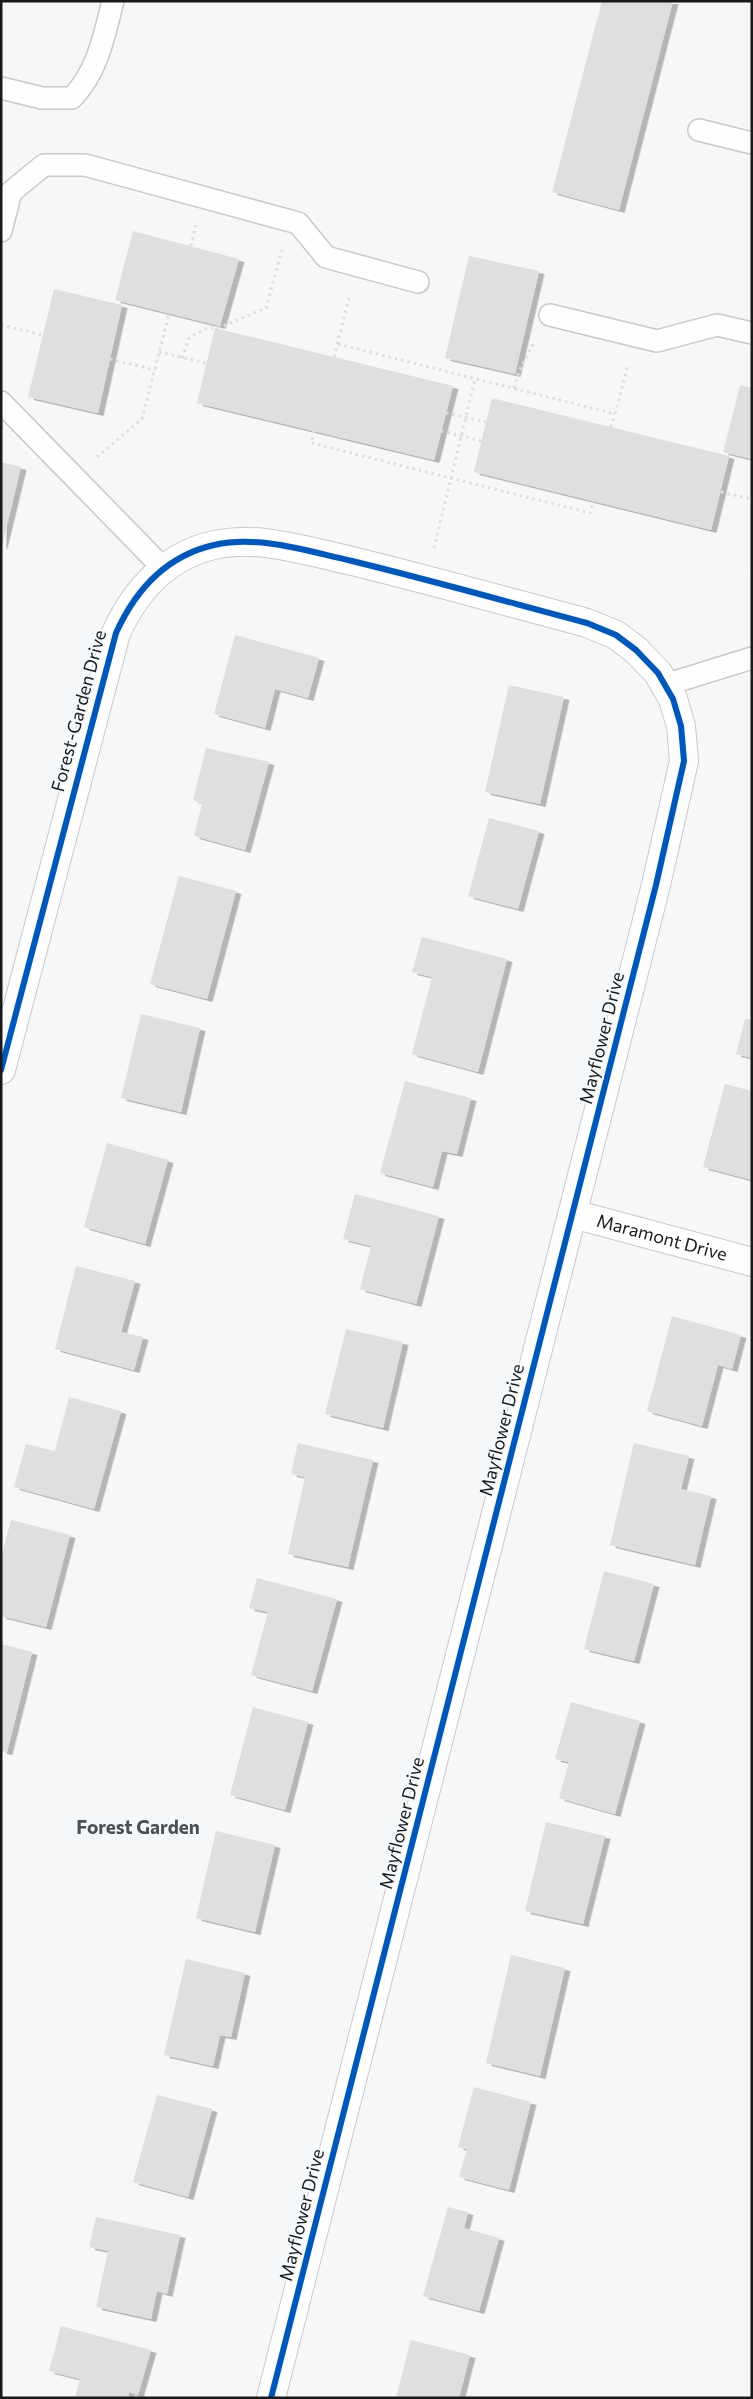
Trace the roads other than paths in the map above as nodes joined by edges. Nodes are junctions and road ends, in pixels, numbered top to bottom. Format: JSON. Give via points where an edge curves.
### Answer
{"nodes":[{"id":1,"x":113,"y":1,"type":"edge"},
{"id":2,"x":1,"y":88,"type":"edge"},
{"id":3,"x":699,"y":130,"type":"dead end"},
{"id":4,"x":752,"y":143,"type":"edge"},
{"id":5,"x":1,"y":231,"type":"edge"},
{"id":6,"x":418,"y":282,"type":"dead end"},
{"id":7,"x":550,"y":315,"type":"road end"},
{"id":8,"x":752,"y":333,"type":"edge"},
{"id":9,"x":1,"y":402,"type":"edge"},
{"id":10,"x":164,"y":569,"type":"junction"},
{"id":11,"x":471,"y":592,"type":"joint"},
{"id":12,"x":752,"y":658,"type":"edge"},
{"id":13,"x":665,"y":686,"type":"junction"},
{"id":14,"x":1,"y":1070,"type":"edge"},
{"id":15,"x":573,"y":1214,"type":"junction"},
{"id":16,"x":752,"y":1262,"type":"edge"},
{"id":17,"x":271,"y":2398,"type":"edge"}],
"edges":[{"from":1,"to":2,"type":"lane","via":[[98,57],[84,86],[72,98],[42,98]]},
{"from":3,"to":4,"type":"lane"},
{"from":5,"to":6,"type":"lane","via":[[11,192],[44,166],[85,165],[290,220],[298,223],[326,257]]},
{"from":7,"to":8,"type":"lane","via":[[658,341],[717,325]]},
{"from":9,"to":10,"type":"lane"},
{"from":10,"to":11,"type":"street","name":"Forest-Garden Drive","via":[[172,562],[211,546],[235,542],[272,543]]},
{"from":10,"to":14,"type":"street","name":"Forest-Garden Drive","via":[[128,607],[116,633]]},
{"from":11,"to":13,"type":"street","name":"Mayflower Drive","via":[[587,622],[616,635],[636,650],[658,673]]},
{"from":12,"to":13,"type":"lane"},
{"from":13,"to":15,"type":"street","name":"Mayflower Drive","via":[[681,726],[684,761],[656,886]]},
{"from":15,"to":16,"type":"street","name":"Maramont Drive"},
{"from":15,"to":17,"type":"street","name":"Mayflower Drive"}]}
